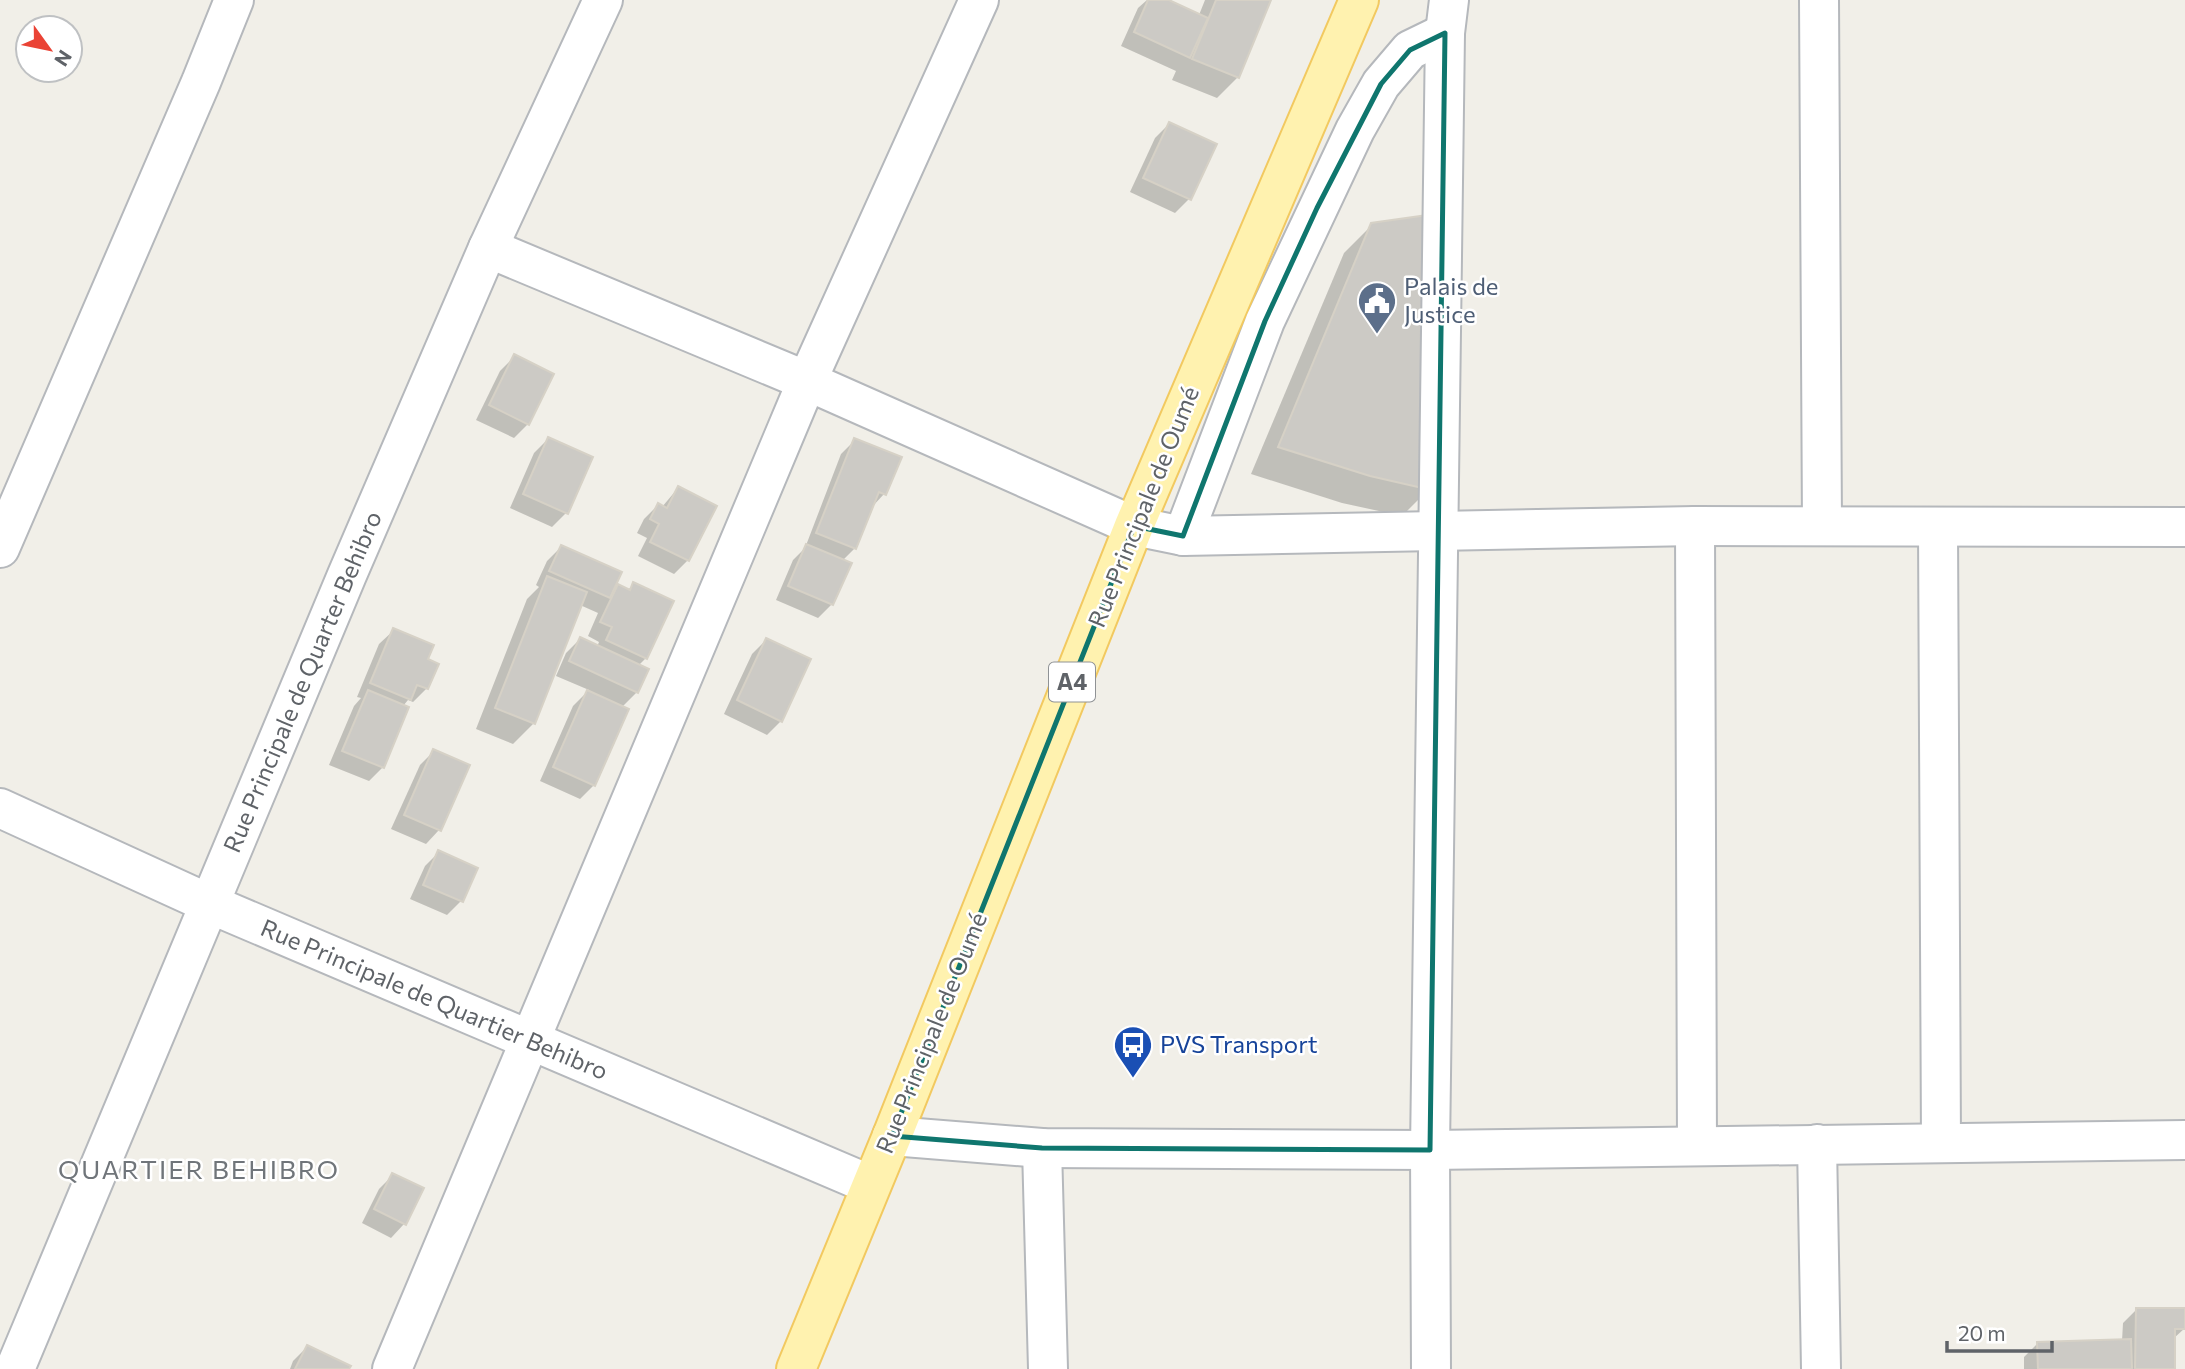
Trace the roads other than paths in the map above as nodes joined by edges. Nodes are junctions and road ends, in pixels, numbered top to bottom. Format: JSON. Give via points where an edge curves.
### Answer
{"nodes":[{"id":1,"x":234,"y":0,"type":"edge"},
{"id":2,"x":603,"y":0,"type":"edge"},
{"id":3,"x":979,"y":0,"type":"edge"},
{"id":4,"x":1359,"y":0,"type":"edge"},
{"id":5,"x":1819,"y":0,"type":"edge"},
{"id":6,"x":1447,"y":16,"type":"edge"},
{"id":7,"x":488,"y":248,"type":"junction"},
{"id":8,"x":807,"y":381,"type":"junction"},
{"id":9,"x":1134,"y":526,"type":"junction"},
{"id":10,"x":1695,"y":526,"type":"junction"},
{"id":11,"x":1822,"y":526,"type":"junction"},
{"id":12,"x":2185,"y":527,"type":"edge"},
{"id":13,"x":1938,"y":528,"type":"junction"},
{"id":14,"x":1440,"y":532,"type":"junction"},
{"id":15,"x":1183,"y":536,"type":"junction"},
{"id":16,"x":0,"y":548,"type":"edge"},
{"id":17,"x":0,"y":808,"type":"edge"},
{"id":18,"x":210,"y":904,"type":"junction"},
{"id":19,"x":531,"y":1041,"type":"junction"},
{"id":20,"x":892,"y":1136,"type":"junction"},
{"id":21,"x":2185,"y":1140,"type":"edge"},
{"id":22,"x":1941,"y":1143,"type":"junction"},
{"id":23,"x":1817,"y":1144,"type":"junction"},
{"id":24,"x":1697,"y":1146,"type":"junction"},
{"id":25,"x":1042,"y":1148,"type":"junction"},
{"id":26,"x":1430,"y":1150,"type":"junction"},
{"id":27,"x":871,"y":1185,"type":"junction"},
{"id":28,"x":15,"y":1369,"type":"edge"},
{"id":29,"x":392,"y":1369,"type":"edge"},
{"id":30,"x":796,"y":1369,"type":"edge"},
{"id":31,"x":1048,"y":1369,"type":"edge"},
{"id":32,"x":1431,"y":1369,"type":"edge"},
{"id":33,"x":1821,"y":1369,"type":"edge"}],
"edges":[{"from":1,"to":16,"type":"street"},
{"from":2,"to":7,"type":"street","name":"Rue Principale de Quarter Behibro"},
{"from":3,"to":8,"type":"street"},
{"from":4,"to":9,"type":"main road","name":"Rue Principale de Oumé","number":"A4"},
{"from":5,"to":11,"type":"street"},
{"from":6,"to":14,"type":"street"},
{"from":6,"to":15,"type":"street","via":[[1381,84],[1355,130],[1265,321]]},
{"from":7,"to":8,"type":"street"},
{"from":7,"to":18,"type":"street","name":"Rue Principale de Quarter Behibro"},
{"from":8,"to":9,"type":"street"},
{"from":8,"to":19,"type":"street"},
{"from":9,"to":15,"type":"street"},
{"from":9,"to":20,"type":"main road","name":"Rue Principale de Oumé","number":"A4"},
{"from":10,"to":11,"type":"street"},
{"from":10,"to":14,"type":"street"},
{"from":10,"to":24,"type":"street"},
{"from":11,"to":13,"type":"street"},
{"from":12,"to":13,"type":"street"},
{"from":13,"to":22,"type":"street"},
{"from":14,"to":15,"type":"street"},
{"from":14,"to":26,"type":"street"},
{"from":17,"to":18,"type":"street","name":"Rue Principale de Quartier Behibro"},
{"from":18,"to":19,"type":"street","name":"Rue Principale de Quartier Behibro"},
{"from":18,"to":28,"type":"street","name":"Rue Principale de Quarter Behibro"},
{"from":19,"to":27,"type":"street","name":"Rue Principale de Quartier Behibro"},
{"from":19,"to":29,"type":"street"},
{"from":20,"to":25,"type":"street"},
{"from":20,"to":27,"type":"main road","name":"Rue Principale de Oumé","number":"A4"},
{"from":21,"to":22,"type":"street"},
{"from":22,"to":23,"type":"street"},
{"from":23,"to":24,"type":"street"},
{"from":23,"to":33,"type":"street"},
{"from":24,"to":26,"type":"street"},
{"from":25,"to":26,"type":"street"},
{"from":25,"to":31,"type":"street"},
{"from":26,"to":32,"type":"street"},
{"from":27,"to":30,"type":"main road","name":"Rue Principale de Oumé","number":"A4"}]}
